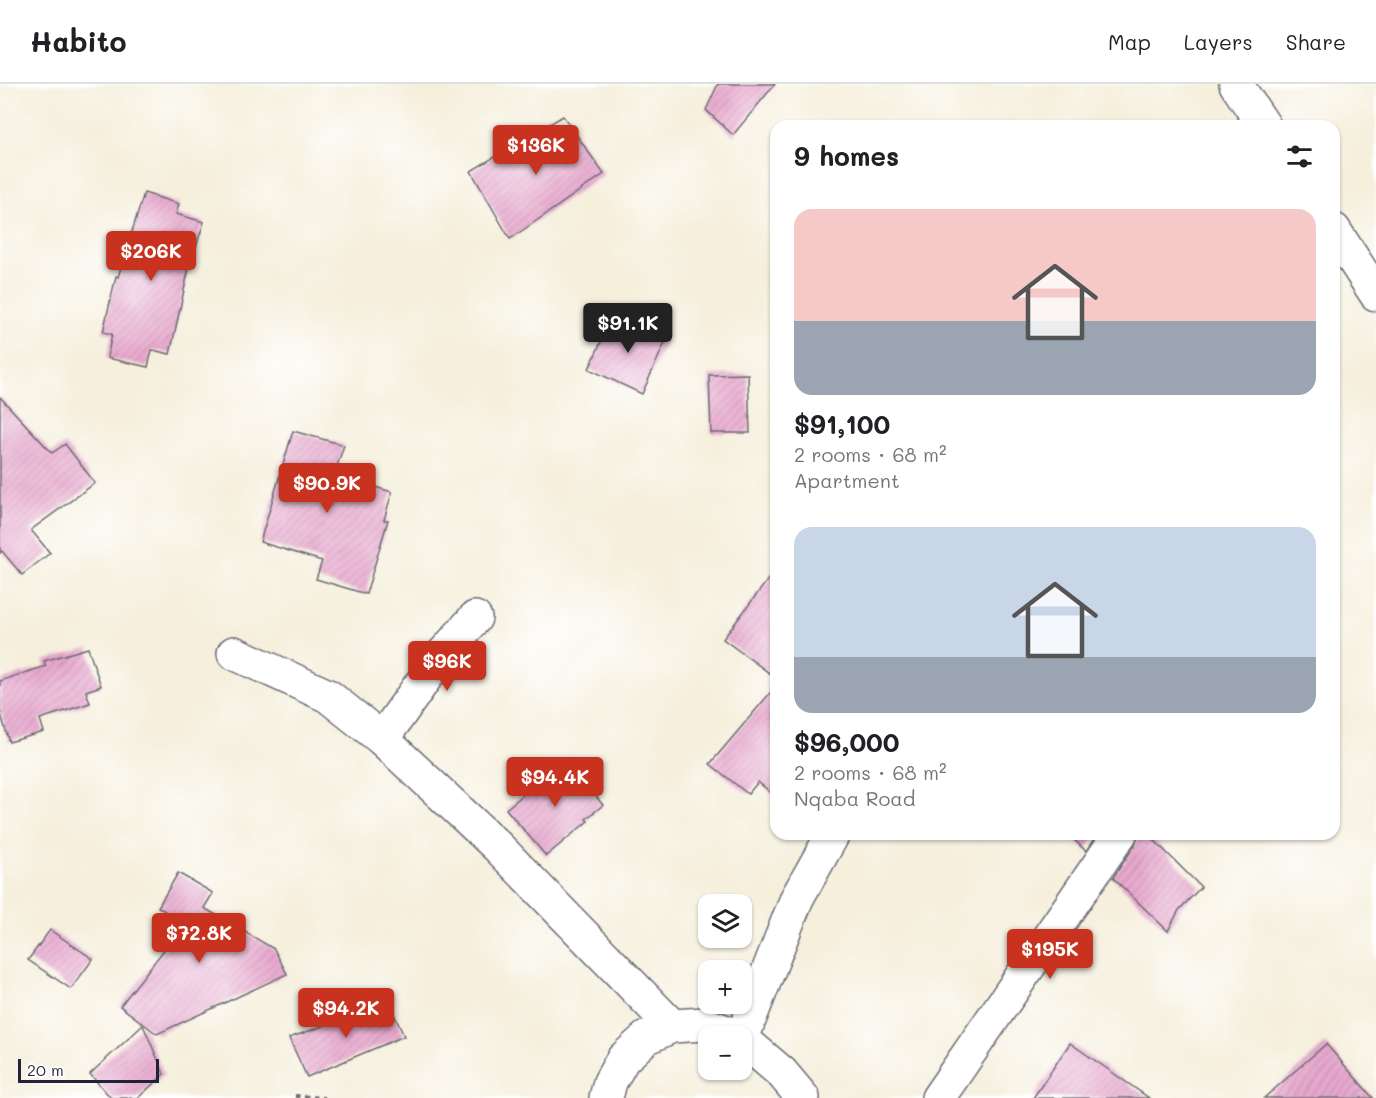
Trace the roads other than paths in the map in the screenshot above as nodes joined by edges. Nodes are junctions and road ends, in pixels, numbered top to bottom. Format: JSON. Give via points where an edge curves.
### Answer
{"nodes":[{"id":1,"x":1236,"y":84,"type":"edge"},
{"id":2,"x":1260,"y":120,"type":"edge"},
{"id":3,"x":1340,"y":239,"type":"edge"},
{"id":4,"x":1376,"y":294,"type":"edge"},
{"id":5,"x":475,"y":618,"type":"dead end"},
{"id":6,"x":234,"y":652,"type":"dead end"},
{"id":7,"x":382,"y":739,"type":"junction"},
{"id":8,"x":830,"y":840,"type":"edge"},
{"id":9,"x":1116,"y":840,"type":"edge"},
{"id":10,"x":672,"y":1026,"type":"junction"},
{"id":11,"x":709,"y":1026,"type":"edge"},
{"id":12,"x":745,"y":1026,"type":"edge"},
{"id":13,"x":752,"y":1048,"type":"edge"},
{"id":14,"x":606,"y":1098,"type":"edge"},
{"id":15,"x":803,"y":1098,"type":"edge"},
{"id":16,"x":938,"y":1098,"type":"edge"}],
"edges":[{"from":1,"to":2,"type":"street"},
{"from":3,"to":4,"type":"street"},
{"from":5,"to":7,"type":"street","via":[[438,660]]},
{"from":6,"to":7,"type":"street","via":[[328,696]]},
{"from":7,"to":10,"type":"street","via":[[498,847]]},
{"from":8,"to":12,"type":"street","via":[[797,898]]},
{"from":9,"to":16,"type":"street"},
{"from":10,"to":11,"type":"street"},
{"from":10,"to":14,"type":"street","via":[[646,1038],[623,1059]]},
{"from":13,"to":15,"type":"street","via":[[782,1073]]}]}
